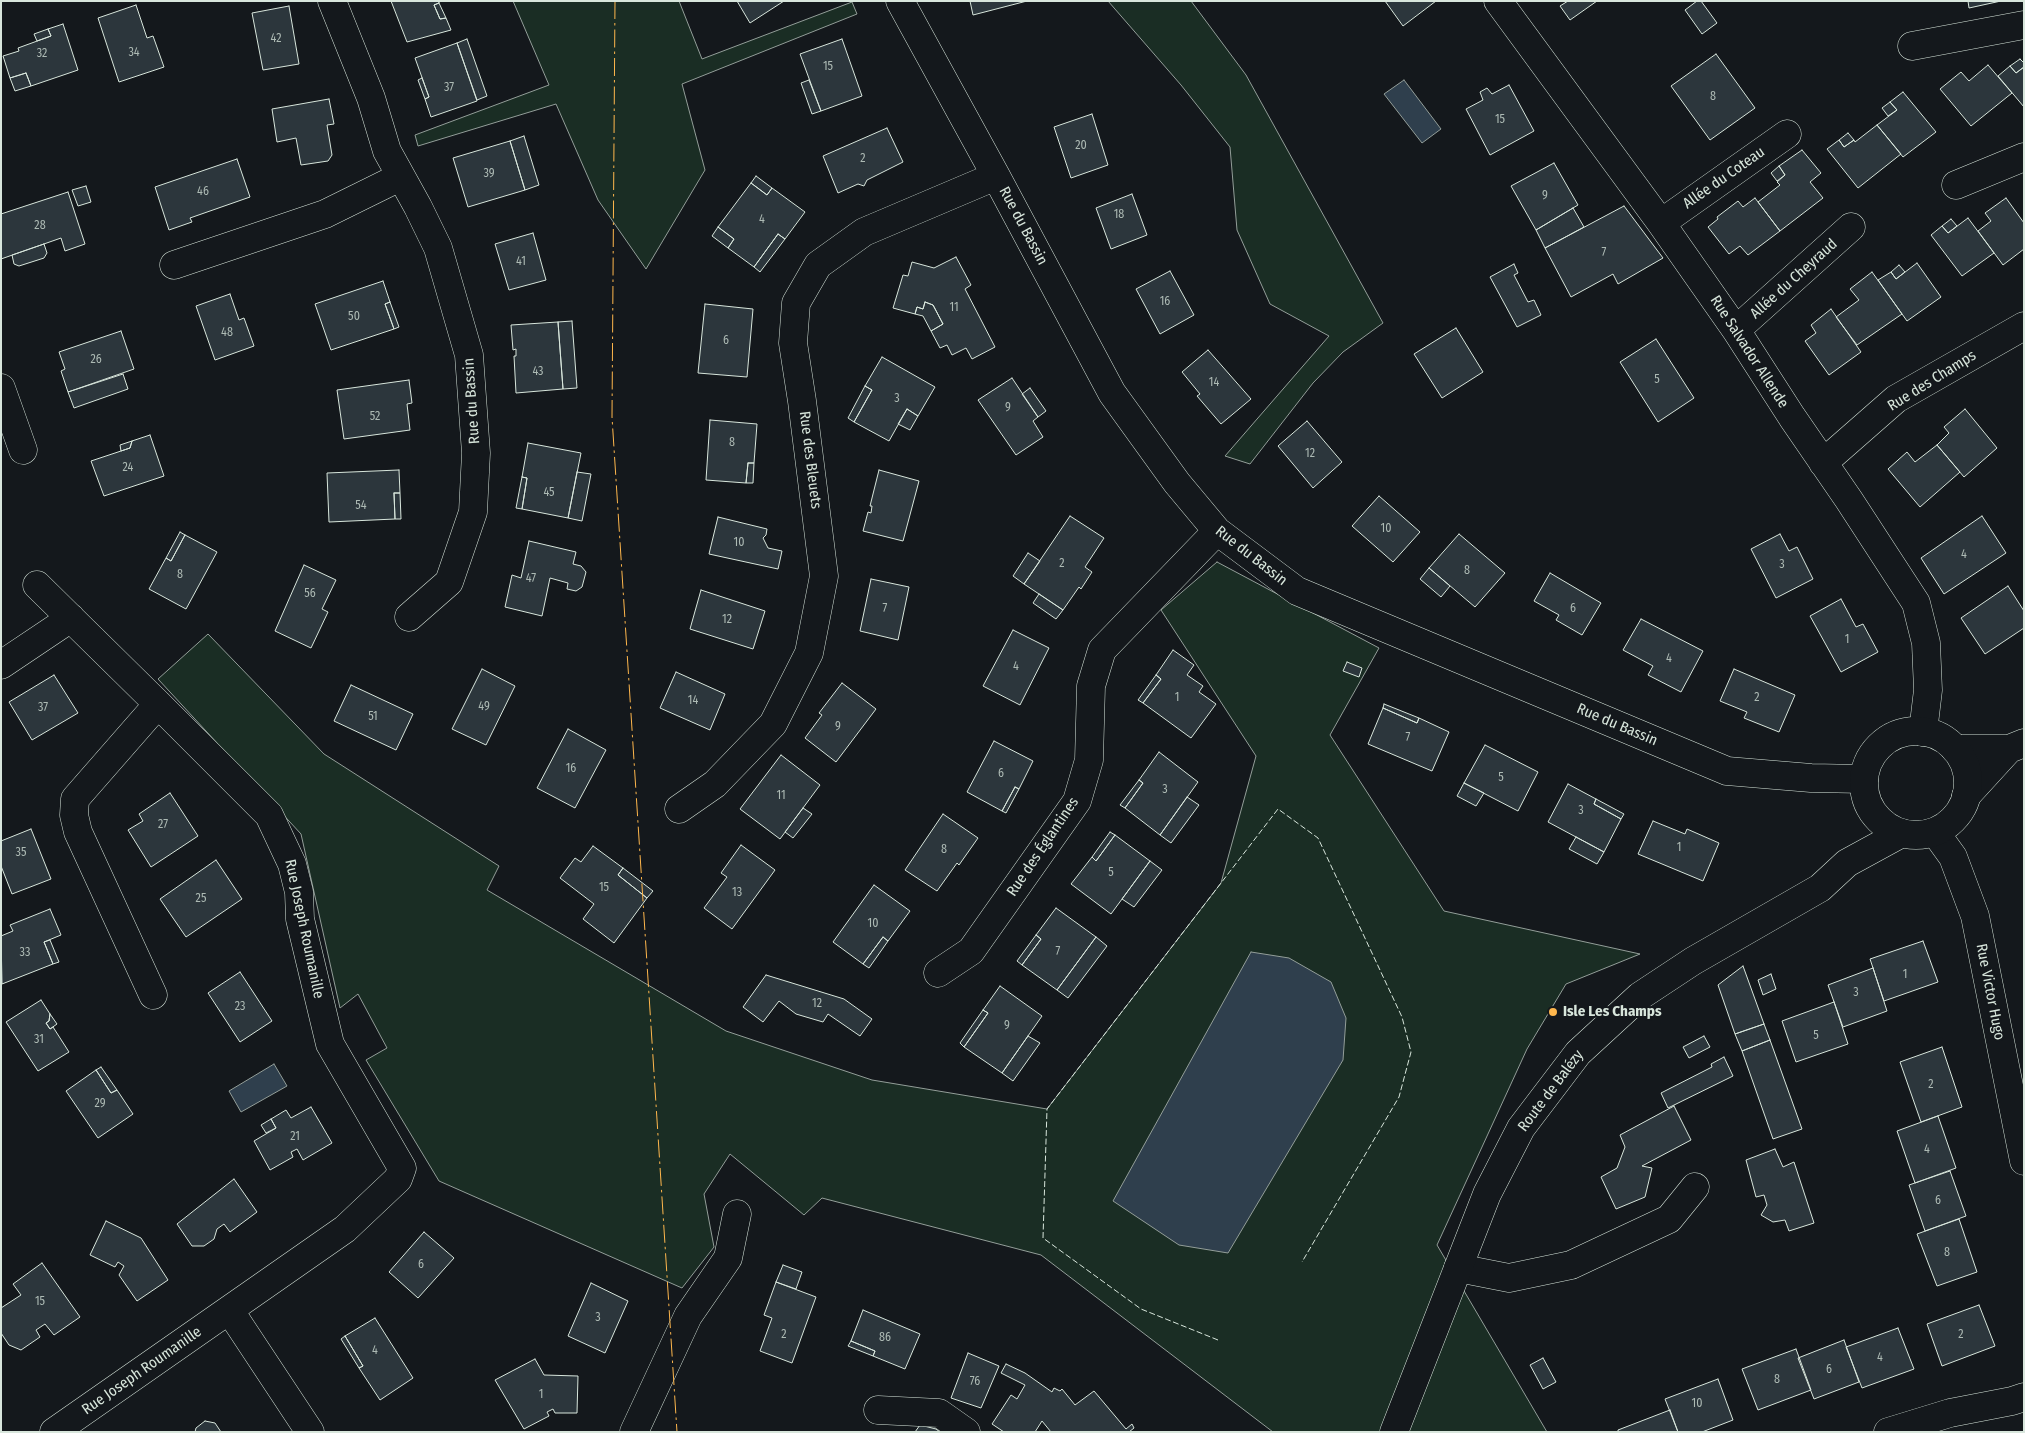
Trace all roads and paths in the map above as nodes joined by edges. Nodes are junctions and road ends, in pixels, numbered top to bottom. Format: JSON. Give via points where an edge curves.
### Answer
{"nodes":[{"id":1,"x":332,"y":1,"type":"edge"},
{"id":2,"x":900,"y":1,"type":"edge"},
{"id":3,"x":1498,"y":1,"type":"edge"},
{"id":4,"x":2024,"y":25,"type":"edge"},
{"id":5,"x":1912,"y":46,"type":"dead end"},
{"id":6,"x":1787,"y":134,"type":"dead end"},
{"id":7,"x":2024,"y":157,"type":"edge"},
{"id":8,"x":996,"y":176,"type":"junction"},
{"id":9,"x":400,"y":177,"type":"junction"},
{"id":10,"x":1956,"y":185,"type":"dead end"},
{"id":11,"x":1661,"y":223,"type":"junction"},
{"id":12,"x":1851,"y":227,"type":"dead end"},
{"id":13,"x":174,"y":266,"type":"dead end"},
{"id":14,"x":2024,"y":326,"type":"edge"},
{"id":15,"x":1736,"y":330,"type":"junction"},
{"id":16,"x":1,"y":388,"type":"edge"},
{"id":17,"x":23,"y":450,"type":"dead end"},
{"id":18,"x":1823,"y":463,"type":"junction"},
{"id":19,"x":1217,"y":532,"type":"junction"},
{"id":20,"x":37,"y":585,"type":"dead end"},
{"id":21,"x":409,"y":617,"type":"dead end"},
{"id":22,"x":71,"y":618,"type":"junction"},
{"id":23,"x":1,"y":664,"type":"edge"},
{"id":24,"x":158,"y":704,"type":"junction"},
{"id":25,"x":1923,"y":732,"type":"junction"},
{"id":26,"x":2017,"y":746,"type":"edge"},
{"id":27,"x":1955,"y":750,"type":"junction"},
{"id":28,"x":1864,"y":779,"type":"junction"},
{"id":29,"x":1966,"y":796,"type":"junction"},
{"id":30,"x":679,"y":808,"type":"dead end"},
{"id":31,"x":1872,"y":812,"type":"junction"},
{"id":32,"x":1935,"y":832,"type":"junction"},
{"id":33,"x":1902,"y":833,"type":"junction"},
{"id":34,"x":1847,"y":863,"type":"junction"},
{"id":35,"x":938,"y":973,"type":"dead end"},
{"id":36,"x":153,"y":995,"type":"dead end"},
{"id":37,"x":2024,"y":1161,"type":"edge"},
{"id":38,"x":1695,"y":1187,"type":"dead end"},
{"id":39,"x":737,"y":1214,"type":"dead end"},
{"id":40,"x":1458,"y":1268,"type":"junction"},
{"id":41,"x":230,"y":1310,"type":"junction"},
{"id":42,"x":2024,"y":1397,"type":"edge"},
{"id":43,"x":878,"y":1410,"type":"dead end"},
{"id":44,"x":1934,"y":1425,"type":"edge"},
{"id":45,"x":54,"y":1432,"type":"edge"},
{"id":46,"x":310,"y":1432,"type":"edge"},
{"id":47,"x":634,"y":1432,"type":"edge"},
{"id":48,"x":966,"y":1432,"type":"edge"},
{"id":49,"x":1394,"y":1432,"type":"edge"},
{"id":50,"x":1888,"y":1432,"type":"edge"}],
"edges":[{"from":1,"to":9,"type":"street","name":"Rue du Bassin","via":[[371,98],[387,151]]},
{"from":2,"to":8,"type":"street","name":"Rue du Bassin"},
{"from":3,"to":11,"type":"street","name":"Rue Salvador Allende"},
{"from":4,"to":5,"type":"street"},
{"from":6,"to":11,"type":"street","name":"Allée du Coteau"},
{"from":7,"to":10,"type":"street"},
{"from":8,"to":19,"type":"street","name":"Rue du Bassin","via":[[1112,393]]},
{"from":8,"to":30,"type":"street","name":"Rue des Bleuets","via":[[864,232],[818,265],[796,304],[792,343],[824,576],[809,653],[773,724],[715,784]]},
{"from":9,"to":13,"type":"street","via":[[325,214]]},
{"from":9,"to":21,"type":"street","name":"Rue du Bassin","via":[[438,248],[469,355],[476,453],[473,512],[449,582]]},
{"from":11,"to":15,"type":"street","name":"Rue Salvador Allende"},
{"from":12,"to":15,"type":"street","name":"Allée du Cheyraud"},
{"from":14,"to":18,"type":"street","name":"Rue des Champs","via":[[1896,399]]},
{"from":15,"to":18,"type":"street","name":"Rue Salvador Allende"},
{"from":16,"to":17,"type":"street"},
{"from":18,"to":25,"type":"street","name":"Rue Salvador Allende","via":[[1916,603],[1926,643],[1928,690]]},
{"from":19,"to":28,"type":"street","name":"Rue du Bassin","via":[[1297,591],[1727,771]]},
{"from":19,"to":35,"type":"street","name":"Rue des Églantines","via":[[1102,650],[1091,686],[1089,760],[1077,801],[971,951]]},
{"from":20,"to":22,"type":"street","name":"Rue Joseph Roumanille"},
{"from":22,"to":23,"type":"street"},
{"from":22,"to":24,"type":"street","name":"Rue Joseph Roumanille"},
{"from":24,"to":36,"type":"street","via":[[75,799],[74,815],[78,832]]},
{"from":24,"to":41,"type":"street","name":"Rue Joseph Roumanille","via":[[269,816],[292,864],[299,892],[300,919],[330,1044],[402,1168],[398,1179],[345,1230]]},
{"from":25,"to":27,"type":"street","via":[[1946,741]]},
{"from":25,"to":28,"type":"street","via":[[1906,732],[1877,748],[1868,762]]},
{"from":26,"to":27,"type":"street"},
{"from":26,"to":29,"type":"street"},
{"from":27,"to":29,"type":"street","via":[[1966,772]]},
{"from":28,"to":31,"type":"street","via":[[1866,802]]},
{"from":29,"to":32,"type":"street","via":[[1955,817]]},
{"from":31,"to":33,"type":"street","via":[[1892,830]]},
{"from":31,"to":34,"type":"street","name":"Route de Balézy"},
{"from":32,"to":33,"type":"street","via":[[1921,835]]},
{"from":32,"to":37,"type":"street","name":"Rue Victor Hugo","via":[[1953,857],[1975,916]]},
{"from":33,"to":34,"type":"street","name":"Route de Balézy"},
{"from":34,"to":40,"type":"street","name":"Route de Balézy","via":[[1820,888],[1693,961],[1640,996],[1578,1053],[1521,1128],[1487,1194]]},
{"from":38,"to":40,"type":"street","via":[[1669,1219],[1571,1265],[1509,1278]]},
{"from":39,"to":47,"type":"street","via":[[728,1258],[688,1316]]},
{"from":40,"to":49,"type":"street","name":"Route de Balézy"},
{"from":41,"to":45,"type":"street","name":"Rue Joseph Roumanille"},
{"from":41,"to":46,"type":"street"},
{"from":42,"to":44,"type":"street"},
{"from":43,"to":48,"type":"street","via":[[939,1413]]},
{"from":44,"to":50,"type":"street"}]}
